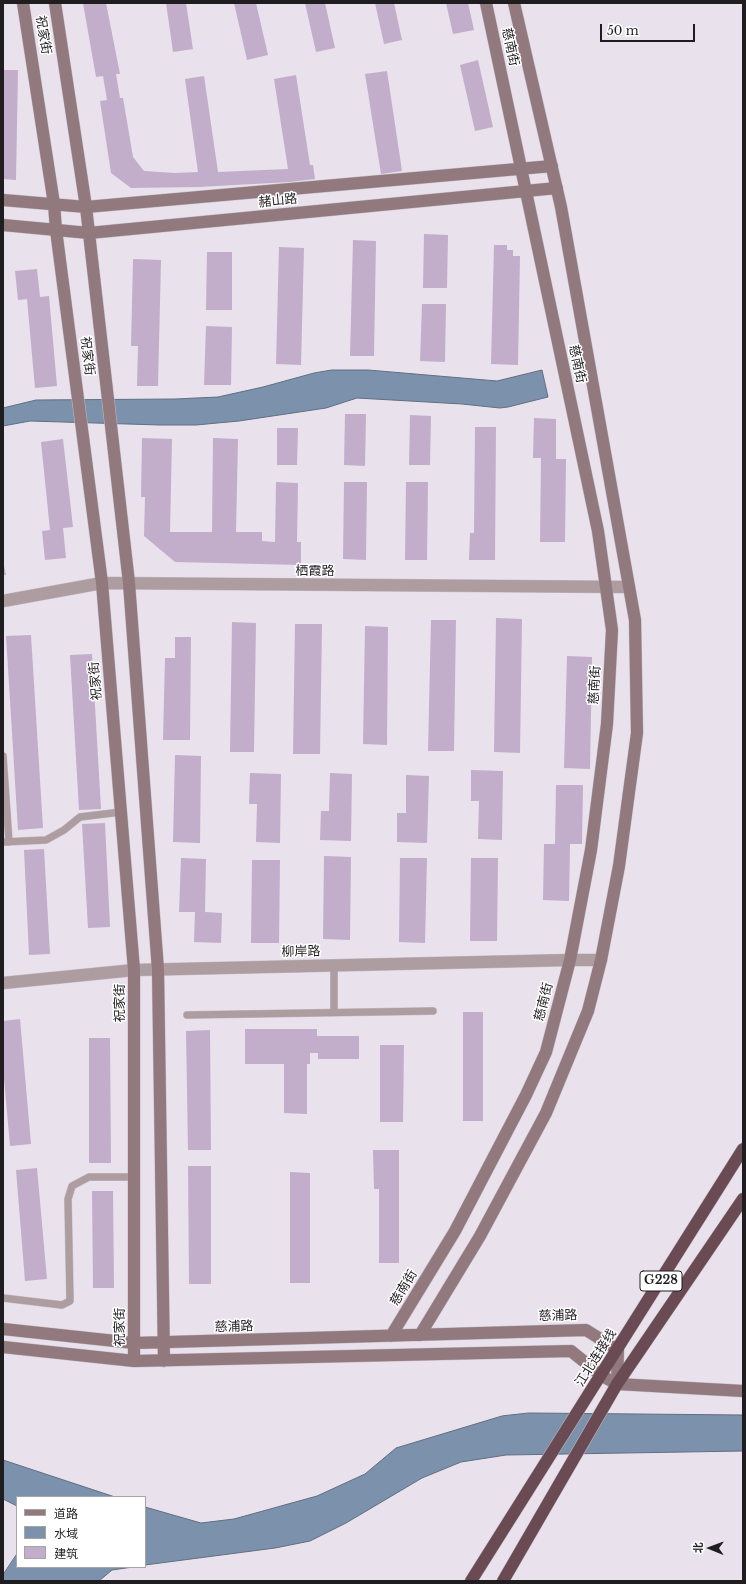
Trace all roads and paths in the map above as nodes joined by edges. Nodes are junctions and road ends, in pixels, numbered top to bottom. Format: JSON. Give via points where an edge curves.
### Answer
{"nodes":[{"id":1,"x":23,"y":3,"type":"edge"},
{"id":2,"x":54,"y":3,"type":"edge"},
{"id":3,"x":486,"y":3,"type":"edge"},
{"id":4,"x":514,"y":3,"type":"edge"},
{"id":5,"x":552,"y":166,"type":"junction"},
{"id":6,"x":521,"y":169,"type":"junction"},
{"id":7,"x":557,"y":188,"type":"junction"},
{"id":8,"x":526,"y":191,"type":"junction"},
{"id":9,"x":3,"y":200,"type":"edge"},
{"id":10,"x":54,"y":204,"type":"junction"},
{"id":11,"x":86,"y":207,"type":"junction"},
{"id":12,"x":3,"y":225,"type":"edge"},
{"id":13,"x":56,"y":230,"type":"junction"},
{"id":14,"x":89,"y":233,"type":"junction"},
{"id":15,"x":102,"y":583,"type":"junction"},
{"id":16,"x":129,"y":584,"type":"junction"},
{"id":17,"x":606,"y":587,"type":"junction"},
{"id":18,"x":629,"y":587,"type":"junction"},
{"id":19,"x":3,"y":601,"type":"edge"},
{"id":20,"x":3,"y":756,"type":"edge"},
{"id":21,"x":121,"y":812,"type":"junction"},
{"id":22,"x":6,"y":842,"type":"edge"},
{"id":23,"x":570,"y":960,"type":"junction"},
{"id":24,"x":601,"y":960,"type":"junction"},
{"id":25,"x":334,"y":966,"type":"junction"},
{"id":26,"x":134,"y":970,"type":"junction"},
{"id":27,"x":158,"y":970,"type":"junction"},
{"id":28,"x":3,"y":983,"type":"edge"},
{"id":29,"x":433,"y":1011,"type":"dead end"},
{"id":30,"x":334,"y":1012,"type":"junction"},
{"id":31,"x":187,"y":1015,"type":"dead end"},
{"id":32,"x":743,"y":1149,"type":"edge"},
{"id":33,"x":135,"y":1177,"type":"junction"},
{"id":34,"x":743,"y":1199,"type":"edge"},
{"id":35,"x":3,"y":1298,"type":"edge"},
{"id":36,"x":3,"y":1329,"type":"edge"},
{"id":37,"x":420,"y":1335,"type":"junction"},
{"id":38,"x":391,"y":1336,"type":"junction"},
{"id":39,"x":134,"y":1343,"type":"junction"},
{"id":40,"x":164,"y":1343,"type":"junction"},
{"id":41,"x":3,"y":1347,"type":"edge"},
{"id":42,"x":618,"y":1350,"type":"junction"},
{"id":43,"x":134,"y":1361,"type":"junction"},
{"id":44,"x":164,"y":1361,"type":"junction"},
{"id":45,"x":602,"y":1376,"type":"junction"},
{"id":46,"x":617,"y":1384,"type":"junction"},
{"id":47,"x":743,"y":1391,"type":"edge"},
{"id":48,"x":471,"y":1581,"type":"edge"},
{"id":49,"x":503,"y":1581,"type":"edge"}],
"edges":[{"from":1,"to":10,"type":"street","name":"祝家街"},
{"from":2,"to":11,"type":"street","name":"祝家街"},
{"from":3,"to":6,"type":"street","name":"慈南街"},
{"from":4,"to":5,"type":"street","name":"慈南街"},
{"from":5,"to":6,"type":"street","name":"赭山路"},
{"from":5,"to":7,"type":"street","name":"慈南街"},
{"from":6,"to":8,"type":"street","name":"慈南街"},
{"from":6,"to":11,"type":"street","name":"赭山路"},
{"from":7,"to":8,"type":"street","name":"赭山路"},
{"from":7,"to":18,"type":"street","name":"慈南街"},
{"from":8,"to":14,"type":"street","name":"赭山路"},
{"from":8,"to":17,"type":"street","name":"慈南街","via":[[598,531]]},
{"from":9,"to":10,"type":"street","name":"赭山路"},
{"from":10,"to":11,"type":"street","name":"赭山路"},
{"from":10,"to":13,"type":"street","name":"祝家街"},
{"from":11,"to":14,"type":"street","name":"祝家街"},
{"from":12,"to":13,"type":"street","name":"赭山路"},
{"from":13,"to":14,"type":"street","name":"赭山路"},
{"from":13,"to":15,"type":"street","name":"祝家街"},
{"from":14,"to":16,"type":"street","name":"祝家街"},
{"from":15,"to":16,"type":"street","name":"栖霞路"},
{"from":15,"to":19,"type":"street","name":"栖霞路"},
{"from":15,"to":21,"type":"street","name":"祝家街"},
{"from":16,"to":17,"type":"street","name":"栖霞路"},
{"from":16,"to":27,"type":"street","name":"祝家街"},
{"from":17,"to":18,"type":"street","name":"栖霞路"},
{"from":17,"to":23,"type":"street","name":"慈南街","via":[[612,630],[607,724],[592,850]]},
{"from":18,"to":24,"type":"street","name":"慈南街","via":[[635,620],[637,733],[619,866]]},
{"from":20,"to":22,"type":"lane"},
{"from":21,"to":22,"type":"lane","via":[[80,817],[46,840]]},
{"from":21,"to":26,"type":"street","name":"祝家街"},
{"from":23,"to":24,"type":"street","name":"柳岸路"},
{"from":23,"to":25,"type":"street","name":"柳岸路"},
{"from":23,"to":38,"type":"street","name":"慈南街","via":[[546,1052],[526,1096],[455,1231]]},
{"from":24,"to":37,"type":"street","name":"慈南街","via":[[588,1011],[546,1113],[480,1236]]},
{"from":25,"to":27,"type":"street","name":"柳岸路"},
{"from":25,"to":30,"type":"lane"},
{"from":26,"to":27,"type":"street","name":"柳岸路"},
{"from":26,"to":28,"type":"street","name":"柳岸路"},
{"from":26,"to":33,"type":"street","name":"祝家街"},
{"from":27,"to":40,"type":"street","name":"祝家街"},
{"from":29,"to":30,"type":"lane"},
{"from":30,"to":31,"type":"lane"},
{"from":32,"to":42,"type":"highway","name":"江北连接线","number":"G228"},
{"from":33,"to":35,"type":"lane","via":[[89,1177],[72,1186],[68,1199],[70,1301],[62,1305]]},
{"from":33,"to":39,"type":"street","name":"祝家街"},
{"from":34,"to":46,"type":"highway","number":"G228"},
{"from":36,"to":39,"type":"street","name":"慈浦路"},
{"from":37,"to":38,"type":"street","name":"慈浦路"},
{"from":37,"to":42,"type":"street","name":"慈浦路","via":[[586,1330]]},
{"from":38,"to":40,"type":"street","name":"慈浦路"},
{"from":39,"to":40,"type":"street","name":"慈浦路"},
{"from":39,"to":43,"type":"street","name":"祝家街"},
{"from":40,"to":44,"type":"street","name":"祝家街"},
{"from":41,"to":43,"type":"street"},
{"from":42,"to":45,"type":"highway","name":"江北连接线","number":"G228"},
{"from":42,"to":46,"type":"street"},
{"from":43,"to":44,"type":"street"},
{"from":44,"to":45,"type":"street","via":[[571,1351]]},
{"from":45,"to":46,"type":"street"},
{"from":45,"to":48,"type":"highway","name":"江北连接线","number":"G228"},
{"from":46,"to":47,"type":"street"},
{"from":46,"to":49,"type":"highway","number":"G228"}]}
